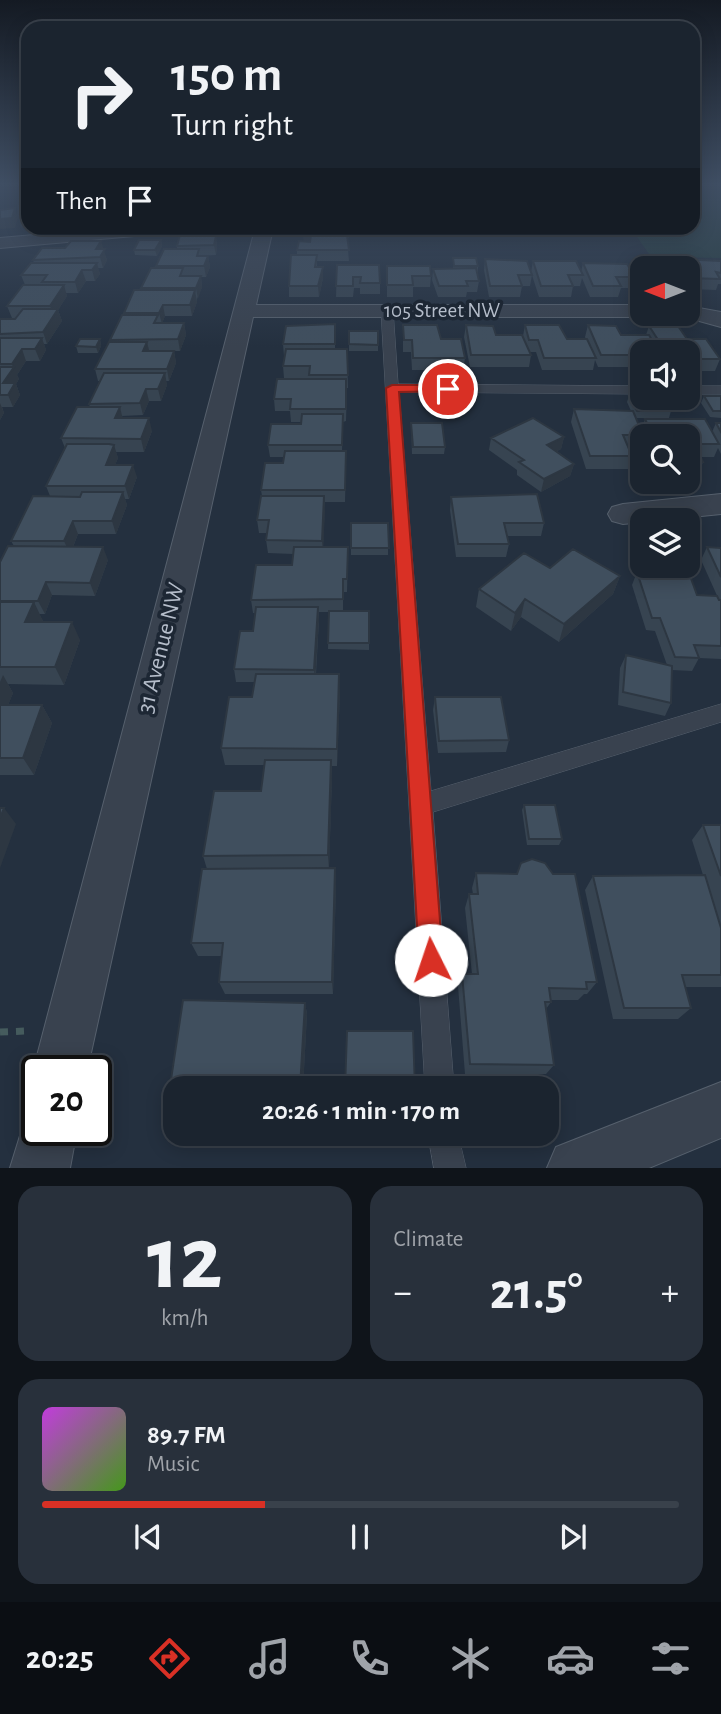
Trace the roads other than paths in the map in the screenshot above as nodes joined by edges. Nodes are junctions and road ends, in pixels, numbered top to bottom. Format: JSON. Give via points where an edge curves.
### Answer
{"nodes":[{"id":1,"x":61,"y":238,"type":"edge"},
{"id":2,"x":262,"y":238,"type":"edge"},
{"id":3,"x":4,"y":251,"type":"edge"},
{"id":4,"x":387,"y":310,"type":"junction"},
{"id":5,"x":243,"y":311,"type":"junction"},
{"id":6,"x":630,"y":311,"type":"edge"},
{"id":7,"x":392,"y":388,"type":"junction"},
{"id":8,"x":630,"y":390,"type":"edge"},
{"id":9,"x":700,"y":390,"type":"edge"},
{"id":10,"x":721,"y":390,"type":"edge"},
{"id":11,"x":721,"y":504,"type":"edge"},
{"id":12,"x":623,"y":514,"type":"dead end"},
{"id":13,"x":721,"y":713,"type":"edge"},
{"id":14,"x":420,"y":805,"type":"junction"},
{"id":15,"x":64,"y":1055,"type":"edge"},
{"id":16,"x":439,"y":1076,"type":"edge"},
{"id":17,"x":721,"y":1110,"type":"edge"},
{"id":18,"x":45,"y":1146,"type":"edge"},
{"id":19,"x":445,"y":1146,"type":"edge"},
{"id":20,"x":40,"y":1168,"type":"edge"},
{"id":21,"x":450,"y":1168,"type":"edge"},
{"id":22,"x":577,"y":1168,"type":"edge"}],
"edges":[{"from":1,"to":3,"type":"street","via":[[22,241]]},
{"from":2,"to":5,"type":"street","name":"31 Avenue NW"},
{"from":4,"to":5,"type":"street","name":"105 Street NW"},
{"from":4,"to":6,"type":"street","name":"105 Street NW"},
{"from":4,"to":7,"type":"lane"},
{"from":5,"to":15,"type":"street","name":"31 Avenue NW"},
{"from":7,"to":8,"type":"lane"},
{"from":7,"to":14,"type":"lane"},
{"from":9,"to":10,"type":"lane"},
{"from":11,"to":12,"type":"street"},
{"from":13,"to":14,"type":"lane"},
{"from":14,"to":16,"type":"lane"},
{"from":17,"to":22,"type":"street"},
{"from":18,"to":20,"type":"street"},
{"from":19,"to":21,"type":"lane"}]}
